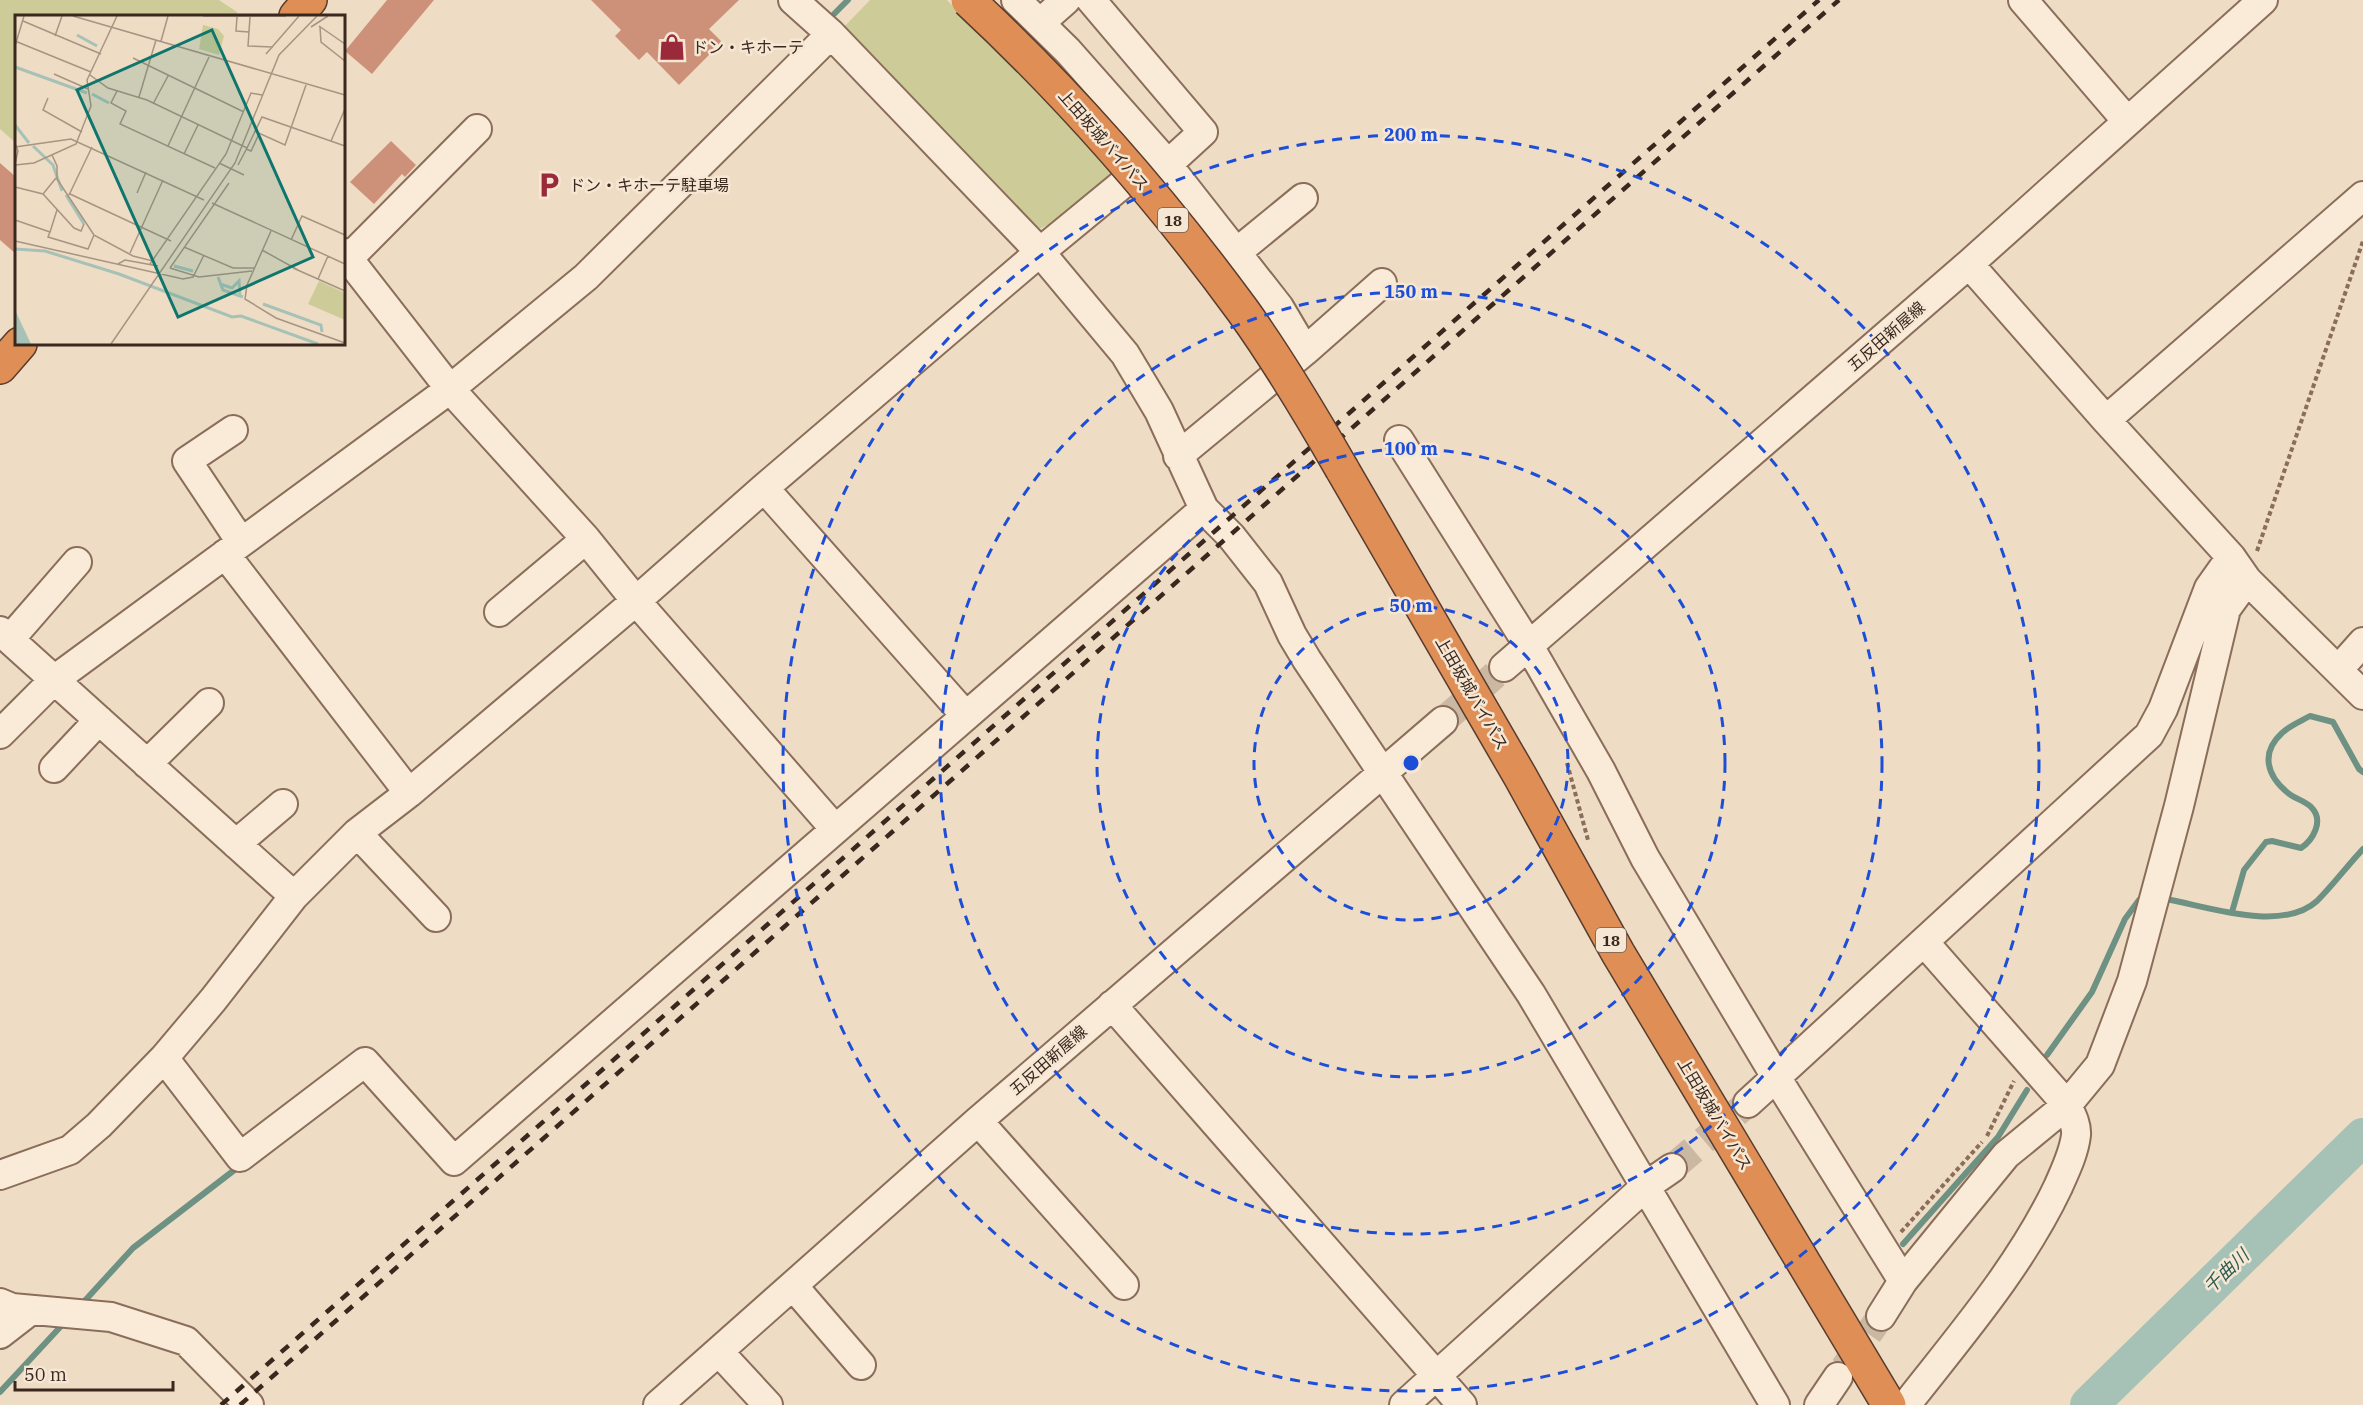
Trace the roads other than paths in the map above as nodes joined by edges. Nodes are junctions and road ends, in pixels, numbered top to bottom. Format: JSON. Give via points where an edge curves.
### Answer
{"nodes":[{"id":1,"x":310,"y":0,"type":"edge"},
{"id":2,"x":793,"y":0,"type":"edge"},
{"id":3,"x":968,"y":0,"type":"edge"},
{"id":4,"x":1016,"y":0,"type":"edge"},
{"id":5,"x":1066,"y":0,"type":"edge"},
{"id":6,"x":1091,"y":0,"type":"edge"},
{"id":7,"x":2022,"y":0,"type":"edge"},
{"id":8,"x":2263,"y":0,"type":"edge"},
{"id":9,"x":297,"y":15,"type":"edge"},
{"id":10,"x":1040,"y":23,"type":"junction"},
{"id":11,"x":831,"y":34,"type":"junction"},
{"id":12,"x":2127,"y":121,"type":"junction"},
{"id":13,"x":477,"y":129,"type":"dead end"},
{"id":14,"x":1163,"y":159,"type":"junction"},
{"id":15,"x":2363,"y":196,"type":"edge"},
{"id":16,"x":1303,"y":198,"type":"dead end"},
{"id":17,"x":1040,"y":252,"type":"junction"},
{"id":18,"x":1237,"y":252,"type":"junction"},
{"id":19,"x":346,"y":256,"type":"edge"},
{"id":20,"x":1969,"y":264,"type":"junction"},
{"id":21,"x":1382,"y":283,"type":"dead end"},
{"id":22,"x":19,"y":345,"type":"edge"},
{"id":23,"x":1305,"y":351,"type":"junction"},
{"id":24,"x":0,"y":367,"type":"edge"},
{"id":25,"x":450,"y":389,"type":"junction"},
{"id":26,"x":2106,"y":420,"type":"junction"},
{"id":27,"x":233,"y":430,"type":"dead end"},
{"id":28,"x":1399,"y":440,"type":"dead end"},
{"id":29,"x":1178,"y":456,"type":"junction"},
{"id":30,"x":764,"y":488,"type":"junction"},
{"id":31,"x":1204,"y":509,"type":"junction"},
{"id":32,"x":586,"y":538,"type":"junction"},
{"id":33,"x":233,"y":548,"type":"junction"},
{"id":34,"x":2231,"y":557,"type":"junction"},
{"id":35,"x":77,"y":562,"type":"dead end"},
{"id":36,"x":2247,"y":580,"type":"junction"},
{"id":37,"x":636,"y":601,"type":"junction"},
{"id":38,"x":499,"y":612,"type":"dead end"},
{"id":39,"x":5,"y":635,"type":"edge"},
{"id":40,"x":2363,"y":642,"type":"edge"},
{"id":41,"x":1529,"y":646,"type":"junction"},
{"id":42,"x":1504,"y":668,"type":"tunnel mouth"},
{"id":43,"x":54,"y":680,"type":"junction"},
{"id":44,"x":2354,"y":680,"type":"edge"},
{"id":45,"x":210,"y":703,"type":"dead end"},
{"id":46,"x":966,"y":716,"type":"junction"},
{"id":47,"x":99,"y":720,"type":"junction"},
{"id":48,"x":1443,"y":721,"type":"tunnel mouth"},
{"id":49,"x":0,"y":734,"type":"edge"},
{"id":50,"x":147,"y":764,"type":"junction"},
{"id":51,"x":54,"y":768,"type":"dead end"},
{"id":52,"x":1383,"y":773,"type":"junction"},
{"id":53,"x":409,"y":793,"type":"junction"},
{"id":54,"x":283,"y":804,"type":"dead end"},
{"id":55,"x":835,"y":829,"type":"junction"},
{"id":56,"x":357,"y":833,"type":"junction"},
{"id":57,"x":236,"y":844,"type":"junction"},
{"id":58,"x":294,"y":896,"type":"junction"},
{"id":59,"x":436,"y":917,"type":"dead end"},
{"id":60,"x":1924,"y":942,"type":"junction"},
{"id":61,"x":1112,"y":1005,"type":"junction"},
{"id":62,"x":164,"y":1058,"type":"junction"},
{"id":63,"x":1776,"y":1077,"type":"junction"},
{"id":64,"x":1748,"y":1103,"type":"tunnel mouth"},
{"id":65,"x":2067,"y":1105,"type":"junction"},
{"id":66,"x":978,"y":1121,"type":"junction"},
{"id":67,"x":1672,"y":1168,"type":"tunnel mouth"},
{"id":68,"x":0,"y":1175,"type":"edge"},
{"id":69,"x":1646,"y":1186,"type":"junction"},
{"id":70,"x":1903,"y":1281,"type":"junction"},
{"id":71,"x":1124,"y":1285,"type":"dead end"},
{"id":72,"x":794,"y":1287,"type":"junction"},
{"id":73,"x":0,"y":1303,"type":"edge"},
{"id":74,"x":31,"y":1310,"type":"junction"},
{"id":75,"x":1881,"y":1316,"type":"tunnel mouth"},
{"id":76,"x":0,"y":1334,"type":"edge"},
{"id":77,"x":719,"y":1352,"type":"junction"},
{"id":78,"x":861,"y":1365,"type":"dead end"},
{"id":79,"x":1436,"y":1377,"type":"junction"},
{"id":80,"x":1838,"y":1377,"type":"tunnel mouth"},
{"id":81,"x":249,"y":1405,"type":"edge"},
{"id":82,"x":657,"y":1405,"type":"edge"},
{"id":83,"x":768,"y":1405,"type":"edge"},
{"id":84,"x":1404,"y":1405,"type":"edge"},
{"id":85,"x":1462,"y":1405,"type":"edge"},
{"id":86,"x":1774,"y":1405,"type":"edge"},
{"id":87,"x":1819,"y":1405,"type":"edge"},
{"id":88,"x":1889,"y":1405,"type":"edge"},
{"id":89,"x":1906,"y":1405,"type":"edge"}],
"edges":[{"from":1,"to":9,"type":"highway"},
{"from":2,"to":11,"type":"street"},
{"from":3,"to":88,"type":"highway","name":"上田坂城バイパス","number":"18","bridge":true,"via":[[1067,97],[1167,213],[1243,312],[1298,394],[1618,953]]},
{"from":4,"to":10,"type":"street"},
{"from":5,"to":10,"type":"street"},
{"from":6,"to":14,"type":"street","via":[[1203,132]]},
{"from":7,"to":12,"type":"street"},
{"from":8,"to":12,"type":"street","name":"五反田新屋線"},
{"from":10,"to":14,"type":"street"},
{"from":11,"to":17,"type":"street"},
{"from":11,"to":25,"type":"street","via":[[586,277]]},
{"from":12,"to":20,"type":"street","name":"五反田新屋線"},
{"from":13,"to":19,"type":"street"},
{"from":14,"to":17,"type":"street"},
{"from":14,"to":18,"type":"street"},
{"from":15,"to":26,"type":"street"},
{"from":16,"to":18,"type":"street"},
{"from":17,"to":29,"type":"street","via":[[1125,354],[1159,411]]},
{"from":17,"to":30,"type":"street"},
{"from":18,"to":23,"type":"street","via":[[1279,307]]},
{"from":19,"to":25,"type":"street"},
{"from":20,"to":26,"type":"street"},
{"from":20,"to":41,"type":"street","name":"五反田新屋線"},
{"from":21,"to":23,"type":"street"},
{"from":22,"to":24,"type":"highway"},
{"from":23,"to":29,"type":"street"},
{"from":25,"to":32,"type":"street"},
{"from":25,"to":33,"type":"street"},
{"from":26,"to":34,"type":"street"},
{"from":27,"to":33,"type":"street","via":[[187,461]]},
{"from":28,"to":41,"type":"street"},
{"from":29,"to":31,"type":"street"},
{"from":30,"to":37,"type":"street"},
{"from":30,"to":46,"type":"street"},
{"from":31,"to":46,"type":"street"},
{"from":31,"to":52,"type":"street","via":[[1268,583],[1292,636]]},
{"from":32,"to":37,"type":"street"},
{"from":32,"to":38,"type":"street"},
{"from":33,"to":43,"type":"street"},
{"from":33,"to":53,"type":"street"},
{"from":34,"to":36,"type":"street"},
{"from":34,"to":60,"type":"street","via":[[2209,588],[2163,709],[2149,735]]},
{"from":35,"to":39,"type":"street"},
{"from":36,"to":44,"type":"street"},
{"from":36,"to":65,"type":"street","via":[[2226,609],[2132,981],[2100,1065]]},
{"from":37,"to":53,"type":"street"},
{"from":37,"to":55,"type":"street"},
{"from":39,"to":43,"type":"street"},
{"from":40,"to":44,"type":"street"},
{"from":41,"to":42,"type":"street","name":"五反田新屋線"},
{"from":41,"to":63,"type":"street","via":[[1601,771],[1645,858]]},
{"from":43,"to":47,"type":"street"},
{"from":43,"to":49,"type":"street"},
{"from":45,"to":50,"type":"street"},
{"from":46,"to":55,"type":"street"},
{"from":47,"to":50,"type":"street"},
{"from":47,"to":51,"type":"street"},
{"from":48,"to":52,"type":"street","name":"五反田新屋線"},
{"from":50,"to":57,"type":"street"},
{"from":52,"to":61,"type":"street","name":"五反田新屋線"},
{"from":52,"to":69,"type":"street","via":[[1531,994]]},
{"from":53,"to":56,"type":"street"},
{"from":54,"to":57,"type":"street"},
{"from":55,"to":62,"type":"street","via":[[454,1161],[364,1062],[240,1157]]},
{"from":56,"to":58,"type":"street"},
{"from":56,"to":59,"type":"street"},
{"from":57,"to":58,"type":"street"},
{"from":58,"to":62,"type":"street"},
{"from":60,"to":63,"type":"street"},
{"from":60,"to":65,"type":"street"},
{"from":61,"to":66,"type":"street","name":"五反田新屋線"},
{"from":61,"to":79,"type":"street"},
{"from":62,"to":68,"type":"street","via":[[70,1150]]},
{"from":63,"to":64,"type":"street"},
{"from":63,"to":70,"type":"street"},
{"from":65,"to":70,"type":"street","via":[[2006,1155]]},
{"from":65,"to":89,"type":"street","via":[[2076,1134],[2067,1166],[2046,1211],[2006,1276]]},
{"from":66,"to":71,"type":"street"},
{"from":66,"to":72,"type":"street","name":"五反田新屋線"},
{"from":67,"to":69,"type":"street"},
{"from":69,"to":79,"type":"street"},
{"from":69,"to":86,"type":"street"},
{"from":70,"to":75,"type":"street"},
{"from":72,"to":77,"type":"street","name":"五反田新屋線"},
{"from":72,"to":78,"type":"street"},
{"from":73,"to":74,"type":"street"},
{"from":74,"to":76,"type":"street"},
{"from":74,"to":81,"type":"street","via":[[111,1317],[186,1341]]},
{"from":77,"to":82,"type":"street","name":"五反田新屋線"},
{"from":77,"to":83,"type":"street"},
{"from":79,"to":84,"type":"street"},
{"from":79,"to":85,"type":"street"},
{"from":80,"to":87,"type":"street"}]}
